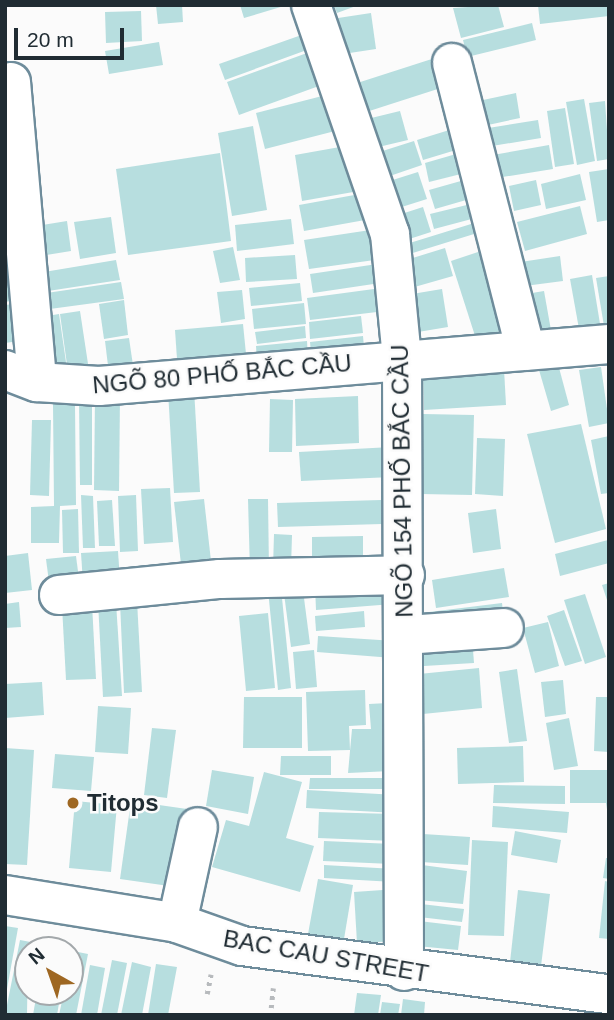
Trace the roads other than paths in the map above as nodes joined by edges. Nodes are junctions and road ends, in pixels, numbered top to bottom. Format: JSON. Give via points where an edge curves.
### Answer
{"nodes":[{"id":1,"x":311,"y":5,"type":"edge"},
{"id":2,"x":452,"y":63,"type":"dead end"},
{"id":3,"x":11,"y":82,"type":"dead end"},
{"id":4,"x":609,"y":344,"type":"edge"},
{"id":5,"x":526,"y":351,"type":"junction"},
{"id":6,"x":402,"y":359,"type":"junction"},
{"id":7,"x":21,"y":376,"type":"edge"},
{"id":8,"x":405,"y":575,"type":"junction"},
{"id":9,"x":59,"y":595,"type":"dead end"},
{"id":10,"x":504,"y":628,"type":"dead end"},
{"id":11,"x":405,"y":635,"type":"junction"},
{"id":12,"x":198,"y":827,"type":"dead end"},
{"id":13,"x":5,"y":895,"type":"edge"},
{"id":14,"x":177,"y":923,"type":"junction"},
{"id":15,"x":404,"y":971,"type":"junction"},
{"id":16,"x":609,"y":994,"type":"edge"}],
"edges":[{"from":1,"to":6,"type":"street","name":"NGÕ 154 PHỐ BẮC CẦU","via":[[390,234]]},
{"from":2,"to":5,"type":"street"},
{"from":3,"to":7,"type":"street"},
{"from":4,"to":5,"type":"street","name":"NGÕ 80 PHỐ BẮC CẦU"},
{"from":5,"to":6,"type":"street","name":"NGÕ 80 PHỐ BẮC CẦU"},
{"from":6,"to":7,"type":"street","name":"NGÕ 80 PHỐ BẮC CẦU","via":[[99,386]]},
{"from":6,"to":8,"type":"street","name":"NGÕ 154 PHỐ BẮC CẦU"},
{"from":8,"to":9,"type":"street","via":[[220,579]]},
{"from":8,"to":11,"type":"street","name":"NGÕ 154 PHỐ BẮC CẦU"},
{"from":10,"to":11,"type":"street"},
{"from":11,"to":15,"type":"street","name":"NGÕ 154 PHỐ BẮC CẦU"},
{"from":12,"to":14,"type":"street"},
{"from":13,"to":14,"type":"street","name":"BAC CAU STREET"},
{"from":14,"to":15,"type":"street","name":"BAC CAU STREET","via":[[242,946]]},
{"from":15,"to":16,"type":"street","name":"BAC CAU STREET"}]}
